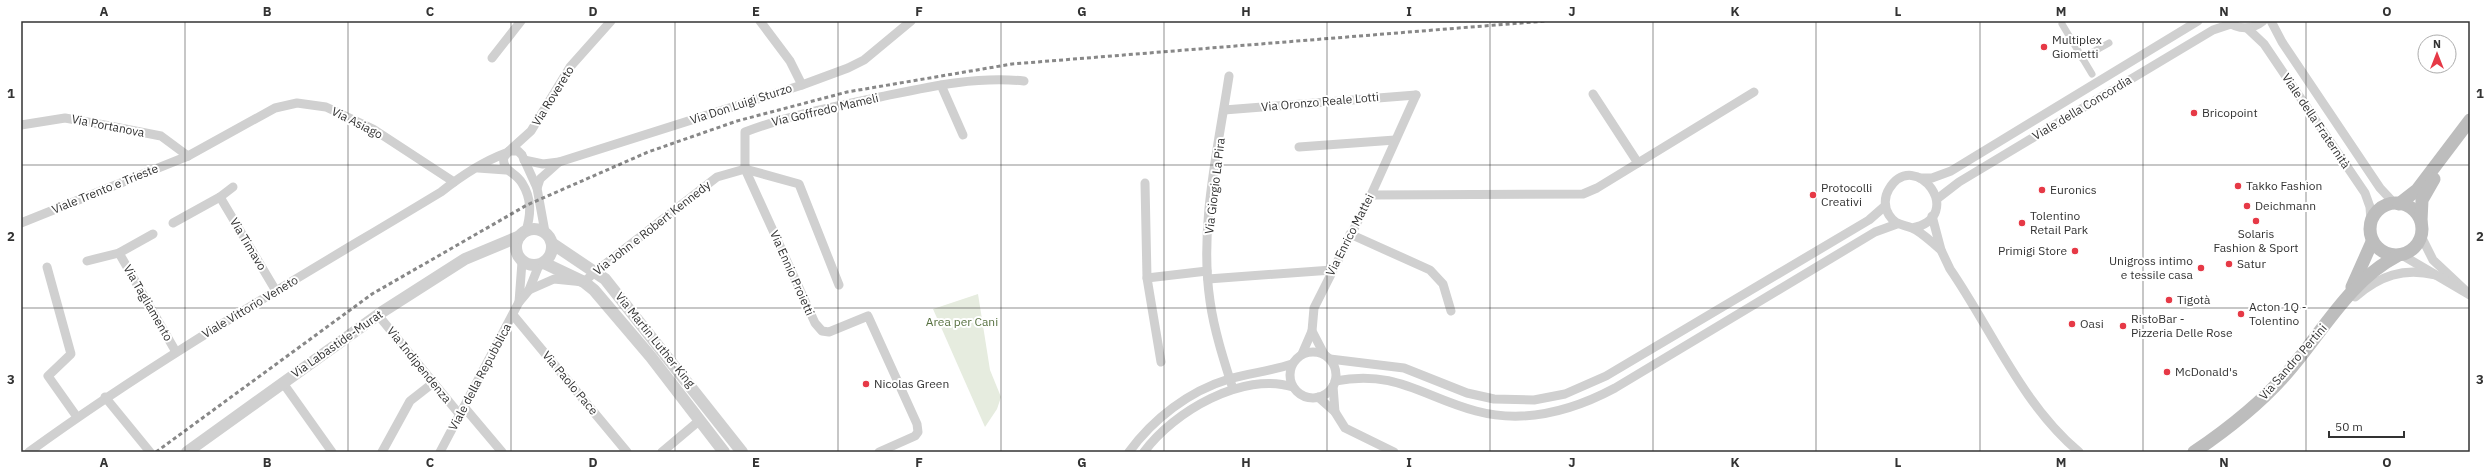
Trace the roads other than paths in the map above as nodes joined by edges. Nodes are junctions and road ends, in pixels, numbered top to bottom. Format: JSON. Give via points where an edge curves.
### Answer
{"nodes":[{"id":1,"x":521,"y":21,"type":"edge"},
{"id":2,"x":611,"y":21,"type":"edge"},
{"id":3,"x":760,"y":21,"type":"edge"},
{"id":4,"x":911,"y":21,"type":"edge"},
{"id":5,"x":2198,"y":21,"type":"edge"},
{"id":6,"x":2263,"y":21,"type":"edge"},
{"id":7,"x":2271,"y":21,"type":"edge"},
{"id":8,"x":2229,"y":23,"type":"edge"},
{"id":9,"x":2062,"y":24,"type":"dead end"},
{"id":10,"x":2247,"y":28,"type":"junction"},
{"id":11,"x":2109,"y":43,"type":"dead end"},
{"id":12,"x":492,"y":58,"type":"dead end"},
{"id":13,"x":2082,"y":58,"type":"junction"},
{"id":14,"x":2092,"y":74,"type":"dead end"},
{"id":15,"x":1229,"y":76,"type":"dead end"},
{"id":16,"x":1024,"y":81,"type":"dead end"},
{"id":17,"x":802,"y":85,"type":"junction"},
{"id":18,"x":942,"y":85,"type":"junction"},
{"id":19,"x":1754,"y":92,"type":"dead end"},
{"id":20,"x":1593,"y":94,"type":"dead end"},
{"id":21,"x":1416,"y":95,"type":"joint"},
{"id":22,"x":1224,"y":110,"type":"junction"},
{"id":23,"x":2470,"y":120,"type":"edge"},
{"id":24,"x":21,"y":125,"type":"edge"},
{"id":25,"x":2462,"y":132,"type":"junction"},
{"id":26,"x":963,"y":135,"type":"dead end"},
{"id":27,"x":1395,"y":140,"type":"junction"},
{"id":28,"x":1299,"y":147,"type":"dead end"},
{"id":29,"x":508,"y":152,"type":"junction"},
{"id":30,"x":188,"y":156,"type":"junction"},
{"id":31,"x":524,"y":160,"type":"junction"},
{"id":32,"x":559,"y":162,"type":"junction"},
{"id":33,"x":1638,"y":163,"type":"junction"},
{"id":34,"x":474,"y":168,"type":"junction"},
{"id":35,"x":745,"y":169,"type":"junction"},
{"id":36,"x":506,"y":170,"type":"junction"},
{"id":37,"x":1920,"y":178,"type":"junction"},
{"id":38,"x":454,"y":182,"type":"junction"},
{"id":39,"x":1145,"y":183,"type":"dead end"},
{"id":40,"x":233,"y":187,"type":"dead end"},
{"id":41,"x":537,"y":188,"type":"junction"},
{"id":42,"x":1371,"y":195,"type":"junction"},
{"id":43,"x":220,"y":197,"type":"junction"},
{"id":44,"x":1937,"y":199,"type":"junction"},
{"id":45,"x":2397,"y":203,"type":"junction"},
{"id":46,"x":1885,"y":206,"type":"junction"},
{"id":47,"x":1932,"y":216,"type":"junction"},
{"id":48,"x":2371,"y":221,"type":"junction"},
{"id":49,"x":2421,"y":221,"type":"junction"},
{"id":50,"x":21,"y":223,"type":"edge"},
{"id":51,"x":173,"y":223,"type":"dead end"},
{"id":52,"x":1897,"y":224,"type":"junction"},
{"id":53,"x":1912,"y":228,"type":"junction"},
{"id":54,"x":545,"y":232,"type":"junction"},
{"id":55,"x":523,"y":233,"type":"junction"},
{"id":56,"x":153,"y":234,"type":"dead end"},
{"id":57,"x":1350,"y":234,"type":"junction"},
{"id":58,"x":2421,"y":236,"type":"junction"},
{"id":59,"x":2372,"y":242,"type":"junction"},
{"id":60,"x":553,"y":244,"type":"junction"},
{"id":61,"x":494,"y":247,"type":"junction"},
{"id":62,"x":1941,"y":250,"type":"junction"},
{"id":63,"x":119,"y":253,"type":"junction"},
{"id":64,"x":2400,"y":255,"type":"junction"},
{"id":65,"x":520,"y":259,"type":"junction"},
{"id":66,"x":87,"y":261,"type":"dead end"},
{"id":67,"x":542,"y":264,"type":"junction"},
{"id":68,"x":47,"y":267,"type":"dead end"},
{"id":69,"x":1332,"y":270,"type":"junction"},
{"id":70,"x":595,"y":272,"type":"junction"},
{"id":71,"x":1208,"y":275,"type":"junction"},
{"id":72,"x":2435,"y":275,"type":"junction"},
{"id":73,"x":1147,"y":278,"type":"junction"},
{"id":74,"x":584,"y":282,"type":"junction"},
{"id":75,"x":840,"y":285,"type":"dead end"},
{"id":76,"x":529,"y":290,"type":"junction"},
{"id":77,"x":276,"y":291,"type":"junction"},
{"id":78,"x":2469,"y":294,"type":"edge"},
{"id":79,"x":2348,"y":295,"type":"junction"},
{"id":80,"x":519,"y":302,"type":"junction"},
{"id":81,"x":1451,"y":312,"type":"dead end"},
{"id":82,"x":378,"y":315,"type":"junction"},
{"id":83,"x":513,"y":315,"type":"junction"},
{"id":84,"x":2329,"y":321,"type":"junction"},
{"id":85,"x":1312,"y":331,"type":"junction"},
{"id":86,"x":176,"y":352,"type":"junction"},
{"id":87,"x":1302,"y":354,"type":"junction"},
{"id":88,"x":1327,"y":356,"type":"junction"},
{"id":89,"x":1161,"y":362,"type":"dead end"},
{"id":90,"x":1292,"y":364,"type":"junction"},
{"id":91,"x":1230,"y":378,"type":"junction"},
{"id":92,"x":283,"y":383,"type":"junction"},
{"id":93,"x":433,"y":383,"type":"junction"},
{"id":94,"x":1334,"y":384,"type":"junction"},
{"id":95,"x":1293,"y":387,"type":"junction"},
{"id":96,"x":1233,"y":389,"type":"junction"},
{"id":97,"x":105,"y":397,"type":"junction"},
{"id":98,"x":1318,"y":397,"type":"junction"},
{"id":99,"x":462,"y":411,"type":"junction"},
{"id":100,"x":1335,"y":412,"type":"junction"},
{"id":101,"x":77,"y":417,"type":"junction"},
{"id":102,"x":700,"y":420,"type":"junction"},
{"id":103,"x":29,"y":452,"type":"edge"},
{"id":104,"x":150,"y":452,"type":"edge"},
{"id":105,"x":187,"y":452,"type":"edge"},
{"id":106,"x":332,"y":452,"type":"edge"},
{"id":107,"x":382,"y":452,"type":"edge"},
{"id":108,"x":440,"y":452,"type":"edge"},
{"id":109,"x":502,"y":452,"type":"edge"},
{"id":110,"x":627,"y":452,"type":"edge"},
{"id":111,"x":662,"y":452,"type":"edge"},
{"id":112,"x":724,"y":452,"type":"edge"},
{"id":113,"x":742,"y":452,"type":"edge"},
{"id":114,"x":880,"y":452,"type":"edge"},
{"id":115,"x":1129,"y":452,"type":"edge"},
{"id":116,"x":1144,"y":452,"type":"edge"},
{"id":117,"x":1394,"y":452,"type":"edge"},
{"id":118,"x":2079,"y":452,"type":"edge"},
{"id":119,"x":2194,"y":452,"type":"edge"}],
"edges":[{"from":1,"to":12,"type":"street"},
{"from":2,"to":29,"type":"street","name":"Via Rovereto","via":[[570,66],[531,131]]},
{"from":3,"to":17,"type":"street","via":[[790,61]]},
{"from":4,"to":17,"type":"street","name":"Via Don Luigi Sturzo","via":[[864,60]]},
{"from":5,"to":37,"type":"street","via":[[1950,170],[1932,178]]},
{"from":6,"to":10,"type":"street"},
{"from":7,"to":45,"type":"street","name":"Viale della Fraternità","via":[[2282,42],[2380,188]]},
{"from":8,"to":10,"type":"street"},
{"from":8,"to":44,"type":"street","name":"Viale della Concordia","via":[[1959,182]]},
{"from":9,"to":13,"type":"street"},
{"from":10,"to":48,"type":"street","name":"Viale della Fraternità","via":[[2264,44],[2365,193]]},
{"from":11,"to":13,"type":"street","via":[[2094,56]]},
{"from":13,"to":14,"type":"street"},
{"from":15,"to":22,"type":"street","name":"Via Giorgio La Pira"},
{"from":16,"to":18,"type":"street","name":"Via Goffredo Mameli","via":[[996,78]]},
{"from":17,"to":32,"type":"street","name":"Via Don Luigi Sturzo"},
{"from":18,"to":26,"type":"street"},
{"from":18,"to":35,"type":"street","name":"Via Goffredo Mameli","via":[[781,119],[745,132]]},
{"from":19,"to":33,"type":"street"},
{"from":20,"to":33,"type":"street"},
{"from":21,"to":22,"type":"street","name":"Via Oronzo Reale Lotti"},
{"from":21,"to":27,"type":"street","name":"Via Enrico Mattei"},
{"from":22,"to":71,"type":"street","name":"Via Giorgio La Pira","via":[[1209,216]]},
{"from":23,"to":25,"type":"main road"},
{"from":24,"to":30,"type":"street","name":"Via Portanova","via":[[65,118],[110,126],[161,136]]},
{"from":25,"to":45,"type":"main road","via":[[2417,190]]},
{"from":25,"to":49,"type":"main road","via":[[2422,200]]},
{"from":27,"to":28,"type":"street"},
{"from":27,"to":42,"type":"street","name":"Via Enrico Mattei"},
{"from":29,"to":31,"type":"street","via":[[518,151]]},
{"from":29,"to":34,"type":"street","name":"Viale Vittorio Veneto"},
{"from":29,"to":36,"type":"street","via":[[503,160]]},
{"from":30,"to":38,"type":"street","name":"Via Asiago","via":[[274,108],[297,103],[326,107],[373,129]]},
{"from":30,"to":50,"type":"street","name":"Viale Trento e Trieste"},
{"from":31,"to":32,"type":"street","name":"Via Don Luigi Sturzo","via":[[543,164]]},
{"from":31,"to":41,"type":"street"},
{"from":32,"to":41,"type":"street","name":"Via Don Luigi Sturzo","via":[[540,179]]},
{"from":33,"to":42,"type":"street","via":[[1583,194]]},
{"from":34,"to":36,"type":"street"},
{"from":34,"to":38,"type":"street","name":"Viale Vittorio Veneto"},
{"from":35,"to":70,"type":"street","name":"Via John e Robert Kennedy","via":[[717,177]]},
{"from":35,"to":75,"type":"street","via":[[799,184]]},
{"from":35,"to":114,"type":"street","name":"Via Ennio Proietti","via":[[815,323],[822,331],[829,332],[868,316],[918,427],[915,436]]},
{"from":36,"to":55,"type":"street","via":[[522,182],[529,198],[531,210]]},
{"from":37,"to":44,"type":"street","via":[[1932,186]]},
{"from":37,"to":46,"type":"street","via":[[1905,177],[1892,184]]},
{"from":38,"to":77,"type":"street","name":"Viale Vittorio Veneto"},
{"from":39,"to":73,"type":"street"},
{"from":40,"to":43,"type":"street"},
{"from":41,"to":54,"type":"street"},
{"from":42,"to":57,"type":"street","name":"Via Enrico Mattei"},
{"from":43,"to":51,"type":"street"},
{"from":43,"to":77,"type":"street","name":"Via Timavo"},
{"from":44,"to":47,"type":"street"},
{"from":45,"to":48,"type":"main road","via":[[2380,209]]},
{"from":45,"to":49,"type":"main road","via":[[2412,209]]},
{"from":46,"to":52,"type":"street","via":[[1887,213]]},
{"from":46,"to":88,"type":"street","via":[[1869,220],[1621,367],[1565,394],[1534,400],[1494,400],[1467,393],[1404,368]]},
{"from":47,"to":53,"type":"street","via":[[1923,224]]},
{"from":47,"to":62,"type":"street"},
{"from":48,"to":59,"type":"main road","name":"Via Sandro Pertini"},
{"from":49,"to":58,"type":"main road"},
{"from":52,"to":53,"type":"street"},
{"from":52,"to":94,"type":"street","via":[[1875,232],[1614,388],[1573,407],[1525,416],[1490,414],[1463,407],[1405,384],[1360,378]]},
{"from":53,"to":62,"type":"street"},
{"from":54,"to":55,"type":"street","via":[[535,229]]},
{"from":54,"to":60,"type":"street"},
{"from":55,"to":61,"type":"street","name":"Via Labastide-Murat"},
{"from":55,"to":65,"type":"street","via":[[516,245]]},
{"from":56,"to":63,"type":"street","name":"Via Tagliamento"},
{"from":57,"to":69,"type":"street","name":"Via Enrico Mattei"},
{"from":57,"to":81,"type":"street","via":[[1430,270],[1443,284]]},
{"from":58,"to":64,"type":"main road","name":"Via Sandro Pertini","via":[[2414,248]]},
{"from":58,"to":78,"type":"street","via":[[2433,260]]},
{"from":59,"to":64,"type":"main road","via":[[2383,252]]},
{"from":59,"to":79,"type":"main road","name":"Via Sandro Pertini"},
{"from":60,"to":67,"type":"street","via":[[551,255]]},
{"from":60,"to":70,"type":"street","name":"Via Martin Luther King"},
{"from":61,"to":65,"type":"street"},
{"from":61,"to":82,"type":"street","name":"Via Labastide-Murat","via":[[465,259]]},
{"from":62,"to":118,"type":"street","via":[[2020,384],[2063,438]]},
{"from":63,"to":66,"type":"street","name":"Via Tagliamento"},
{"from":63,"to":86,"type":"street","name":"Via Tagliamento"},
{"from":64,"to":72,"type":"street"},
{"from":64,"to":79,"type":"main road","name":"Via Sandro Pertini","via":[[2369,274]]},
{"from":65,"to":67,"type":"street","via":[[533,266]]},
{"from":65,"to":80,"type":"street","name":"Viale della Repubblica"},
{"from":67,"to":74,"type":"street","name":"Via Martin Luther King"},
{"from":67,"to":76,"type":"street","name":"Viale della Repubblica"},
{"from":68,"to":101,"type":"street","via":[[71,354],[48,376]]},
{"from":69,"to":71,"type":"street"},
{"from":69,"to":85,"type":"street","name":"Via Enrico Mattei","via":[[1314,308]]},
{"from":70,"to":74,"type":"street","name":"Via John e Robert Kennedy"},
{"from":70,"to":113,"type":"street","name":"Via Martin Luther King","via":[[605,279]]},
{"from":71,"to":73,"type":"street"},
{"from":71,"to":91,"type":"street","name":"Via Giorgio La Pira","via":[[1214,323]]},
{"from":72,"to":78,"type":"street"},
{"from":72,"to":84,"type":"street","via":[[2414,271],[2380,278]]},
{"from":73,"to":89,"type":"street"},
{"from":74,"to":76,"type":"street","name":"Viale della Repubblica","via":[[554,279]]},
{"from":74,"to":102,"type":"street","name":"Via Martin Luther King","via":[[594,290],[651,357]]},
{"from":76,"to":80,"type":"street","name":"Viale della Repubblica"},
{"from":77,"to":86,"type":"street","name":"Viale Vittorio Veneto"},
{"from":79,"to":84,"type":"main road","name":"Via Sandro Pertini"},
{"from":80,"to":83,"type":"street","name":"Viale della Repubblica"},
{"from":82,"to":92,"type":"street","name":"Via Labastide-Murat"},
{"from":82,"to":93,"type":"street","name":"Via Indipendenza"},
{"from":83,"to":99,"type":"street","name":"Viale della Repubblica"},
{"from":83,"to":110,"type":"street","name":"Via Paolo Pace"},
{"from":84,"to":119,"type":"main road","name":"Via Sandro Pertini","via":[[2271,390],[2237,422]]},
{"from":85,"to":87,"type":"street","name":"Via Enrico Mattei"},
{"from":85,"to":88,"type":"street"},
{"from":86,"to":97,"type":"street","name":"Viale Vittorio Veneto"},
{"from":87,"to":88,"type":"street","via":[[1315,351]]},
{"from":87,"to":90,"type":"street"},
{"from":88,"to":94,"type":"street","via":[[1336,371]]},
{"from":90,"to":91,"type":"street","via":[[1263,373]]},
{"from":90,"to":95,"type":"street","via":[[1289,373]]},
{"from":91,"to":96,"type":"street","name":"Via Giorgio La Pira"},
{"from":91,"to":115,"type":"street","via":[[1192,396],[1165,413]]},
{"from":92,"to":105,"type":"street","name":"Via Labastide-Murat"},
{"from":92,"to":106,"type":"street"},
{"from":93,"to":99,"type":"street","name":"Via Indipendenza"},
{"from":93,"to":107,"type":"street","via":[[410,401]]},
{"from":94,"to":98,"type":"street","via":[[1327,393]]},
{"from":94,"to":100,"type":"street"},
{"from":95,"to":96,"type":"street","via":[[1274,383]]},
{"from":95,"to":98,"type":"street","via":[[1304,396]]},
{"from":96,"to":116,"type":"street","via":[[1193,409],[1173,423]]},
{"from":97,"to":101,"type":"street","name":"Viale Vittorio Veneto"},
{"from":97,"to":104,"type":"street"},
{"from":98,"to":100,"type":"street"},
{"from":99,"to":108,"type":"street","name":"Viale della Repubblica"},
{"from":99,"to":109,"type":"street","name":"Via Indipendenza"},
{"from":100,"to":117,"type":"street","via":[[1345,428]]},
{"from":101,"to":103,"type":"street","name":"Viale Vittorio Veneto"},
{"from":102,"to":111,"type":"street"},
{"from":102,"to":112,"type":"street","name":"Via Martin Luther King"}]}
